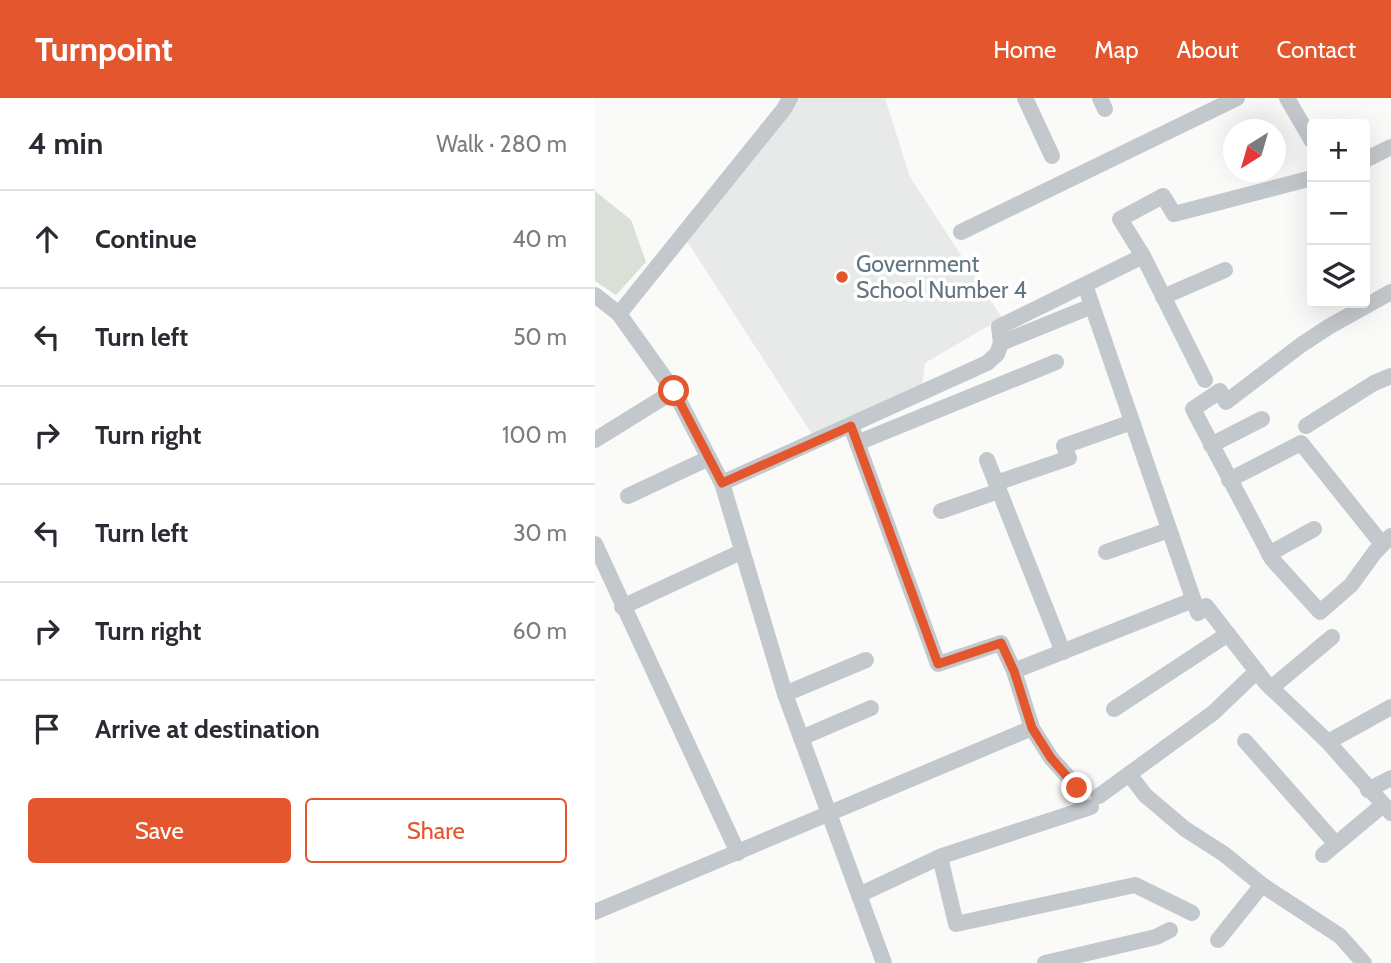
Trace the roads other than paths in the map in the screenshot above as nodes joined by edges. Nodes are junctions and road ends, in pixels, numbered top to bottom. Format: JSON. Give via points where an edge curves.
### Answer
{"nodes":[{"id":1,"x":790,"y":98,"type":"edge"},
{"id":2,"x":1025,"y":98,"type":"edge"},
{"id":3,"x":1237,"y":98,"type":"edge"},
{"id":4,"x":1287,"y":98,"type":"edge"},
{"id":5,"x":1307,"y":132,"type":"edge"},
{"id":6,"x":1391,"y":147,"type":"edge"},
{"id":7,"x":1052,"y":156,"type":"dead end"},
{"id":8,"x":1370,"y":158,"type":"edge"},
{"id":9,"x":1307,"y":180,"type":"edge"},
{"id":10,"x":961,"y":232,"type":"dead end"},
{"id":11,"x":1143,"y":256,"type":"junction"},
{"id":12,"x":1225,"y":271,"type":"dead end"},
{"id":13,"x":1085,"y":285,"type":"junction"},
{"id":14,"x":1391,"y":292,"type":"edge"},
{"id":15,"x":595,"y":295,"type":"edge"},
{"id":16,"x":1163,"y":297,"type":"junction"},
{"id":17,"x":1092,"y":306,"type":"junction"},
{"id":18,"x":619,"y":314,"type":"junction"},
{"id":19,"x":1001,"y":343,"type":"junction"},
{"id":20,"x":1056,"y":362,"type":"dead end"},
{"id":21,"x":1391,"y":376,"type":"edge"},
{"id":22,"x":1205,"y":380,"type":"dead end"},
{"id":23,"x":674,"y":391,"type":"junction"},
{"id":24,"x":1262,"y":419,"type":"dead end"},
{"id":25,"x":1132,"y":422,"type":"junction"},
{"id":26,"x":851,"y":426,"type":"junction"},
{"id":27,"x":1305,"y":426,"type":"dead end"},
{"id":28,"x":595,"y":440,"type":"edge"},
{"id":29,"x":857,"y":443,"type":"junction"},
{"id":30,"x":1212,"y":444,"type":"junction"},
{"id":31,"x":709,"y":458,"type":"junction"},
{"id":32,"x":987,"y":460,"type":"dead end"},
{"id":33,"x":1229,"y":480,"type":"junction"},
{"id":34,"x":722,"y":483,"type":"junction"},
{"id":35,"x":997,"y":487,"type":"junction"},
{"id":36,"x":628,"y":496,"type":"dead end"},
{"id":37,"x":941,"y":511,"type":"dead end"},
{"id":38,"x":1314,"y":529,"type":"dead end"},
{"id":39,"x":1169,"y":530,"type":"junction"},
{"id":40,"x":1386,"y":540,"type":"edge"},
{"id":41,"x":595,"y":544,"type":"edge"},
{"id":42,"x":741,"y":552,"type":"junction"},
{"id":43,"x":1106,"y":552,"type":"dead end"},
{"id":44,"x":1269,"y":554,"type":"junction"},
{"id":45,"x":1193,"y":600,"type":"junction"},
{"id":46,"x":622,"y":607,"type":"junction"},
{"id":47,"x":1228,"y":634,"type":"junction"},
{"id":48,"x":1332,"y":637,"type":"dead end"},
{"id":49,"x":1063,"y":652,"type":"junction"},
{"id":50,"x":866,"y":660,"type":"dead end"},
{"id":51,"x":1014,"y":671,"type":"junction"},
{"id":52,"x":1257,"y":671,"type":"junction"},
{"id":53,"x":1271,"y":688,"type":"junction"},
{"id":54,"x":785,"y":694,"type":"junction"},
{"id":55,"x":1391,"y":707,"type":"edge"},
{"id":56,"x":871,"y":708,"type":"dead end"},
{"id":57,"x":1114,"y":709,"type":"dead end"},
{"id":58,"x":1032,"y":728,"type":"junction"},
{"id":59,"x":801,"y":738,"type":"junction"},
{"id":60,"x":1245,"y":741,"type":"dead end"},
{"id":61,"x":1328,"y":742,"type":"junction"},
{"id":62,"x":1129,"y":774,"type":"junction"},
{"id":63,"x":1391,"y":778,"type":"edge"},
{"id":64,"x":1077,"y":788,"type":"dead end"},
{"id":65,"x":1368,"y":790,"type":"junction"},
{"id":66,"x":1387,"y":809,"type":"edge"},
{"id":67,"x":830,"y":815,"type":"junction"},
{"id":68,"x":738,"y":853,"type":"junction"},
{"id":69,"x":940,"y":857,"type":"junction"},
{"id":70,"x":1262,"y":885,"type":"junction"},
{"id":71,"x":859,"y":895,"type":"junction"},
{"id":72,"x":595,"y":912,"type":"edge"},
{"id":73,"x":1192,"y":913,"type":"dead end"},
{"id":74,"x":1170,"y":930,"type":"dead end"},
{"id":75,"x":1218,"y":940,"type":"dead end"},
{"id":76,"x":884,"y":963,"type":"edge"},
{"id":77,"x":1045,"y":963,"type":"edge"},
{"id":78,"x":1364,"y":963,"type":"edge"}],
"edges":[{"from":1,"to":18,"type":"street"},
{"from":2,"to":7,"type":"street"},
{"from":3,"to":10,"type":"street"},
{"from":4,"to":5,"type":"street"},
{"from":6,"to":8,"type":"street"},
{"from":9,"to":11,"type":"street","via":[[1174,214],[1163,196],[1120,219]]},
{"from":11,"to":13,"type":"street"},
{"from":11,"to":16,"type":"street"},
{"from":12,"to":16,"type":"street"},
{"from":13,"to":17,"type":"street"},
{"from":13,"to":19,"type":"street","via":[[999,327]]},
{"from":14,"to":30,"type":"street","via":[[1330,326],[1226,402],[1220,391],[1193,409]]},
{"from":15,"to":18,"type":"street"},
{"from":16,"to":22,"type":"street"},
{"from":17,"to":19,"type":"street"},
{"from":17,"to":25,"type":"street"},
{"from":18,"to":23,"type":"street"},
{"from":19,"to":26,"type":"street","via":[[987,363]]},
{"from":20,"to":29,"type":"street"},
{"from":21,"to":27,"type":"street"},
{"from":23,"to":28,"type":"street"},
{"from":23,"to":31,"type":"street"},
{"from":24,"to":30,"type":"street"},
{"from":25,"to":35,"type":"street","via":[[1064,446],[1069,458]]},
{"from":25,"to":39,"type":"street"},
{"from":26,"to":29,"type":"street"},
{"from":26,"to":34,"type":"street"},
{"from":29,"to":51,"type":"street","via":[[938,664],[1001,643]]},
{"from":30,"to":33,"type":"street"},
{"from":31,"to":34,"type":"street"},
{"from":31,"to":36,"type":"street"},
{"from":32,"to":35,"type":"street"},
{"from":33,"to":40,"type":"street","via":[[1301,443]]},
{"from":33,"to":44,"type":"street"},
{"from":34,"to":42,"type":"street"},
{"from":35,"to":37,"type":"street"},
{"from":35,"to":49,"type":"street"},
{"from":38,"to":44,"type":"street"},
{"from":39,"to":43,"type":"street"},
{"from":39,"to":45,"type":"street"},
{"from":40,"to":44,"type":"street","via":[[1351,585],[1319,612]]},
{"from":41,"to":46,"type":"street"},
{"from":42,"to":46,"type":"street"},
{"from":42,"to":54,"type":"street"},
{"from":45,"to":47,"type":"street","via":[[1198,612],[1206,606]]},
{"from":45,"to":49,"type":"street"},
{"from":46,"to":68,"type":"street"},
{"from":47,"to":52,"type":"street"},
{"from":47,"to":57,"type":"street"},
{"from":48,"to":53,"type":"street"},
{"from":49,"to":51,"type":"street"},
{"from":50,"to":54,"type":"street"},
{"from":51,"to":58,"type":"street"},
{"from":52,"to":53,"type":"street"},
{"from":52,"to":62,"type":"street","via":[[1213,713]]},
{"from":53,"to":61,"type":"street"},
{"from":54,"to":59,"type":"street"},
{"from":55,"to":61,"type":"street"},
{"from":56,"to":59,"type":"street"},
{"from":58,"to":64,"type":"street"},
{"from":58,"to":67,"type":"street"},
{"from":59,"to":67,"type":"street"},
{"from":60,"to":66,"type":"street","via":[[1329,849]]},
{"from":61,"to":65,"type":"street"},
{"from":62,"to":69,"type":"street","via":[[1095,802]]},
{"from":62,"to":70,"type":"street","via":[[1185,829],[1224,853]]},
{"from":63,"to":65,"type":"street"},
{"from":65,"to":66,"type":"street"},
{"from":67,"to":68,"type":"street"},
{"from":67,"to":71,"type":"street"},
{"from":68,"to":72,"type":"street"},
{"from":69,"to":71,"type":"street"},
{"from":69,"to":73,"type":"street","via":[[956,924],[1135,885]]},
{"from":70,"to":75,"type":"street"},
{"from":70,"to":78,"type":"street","via":[[1340,936]]},
{"from":71,"to":76,"type":"street"},
{"from":74,"to":77,"type":"street"}]}
